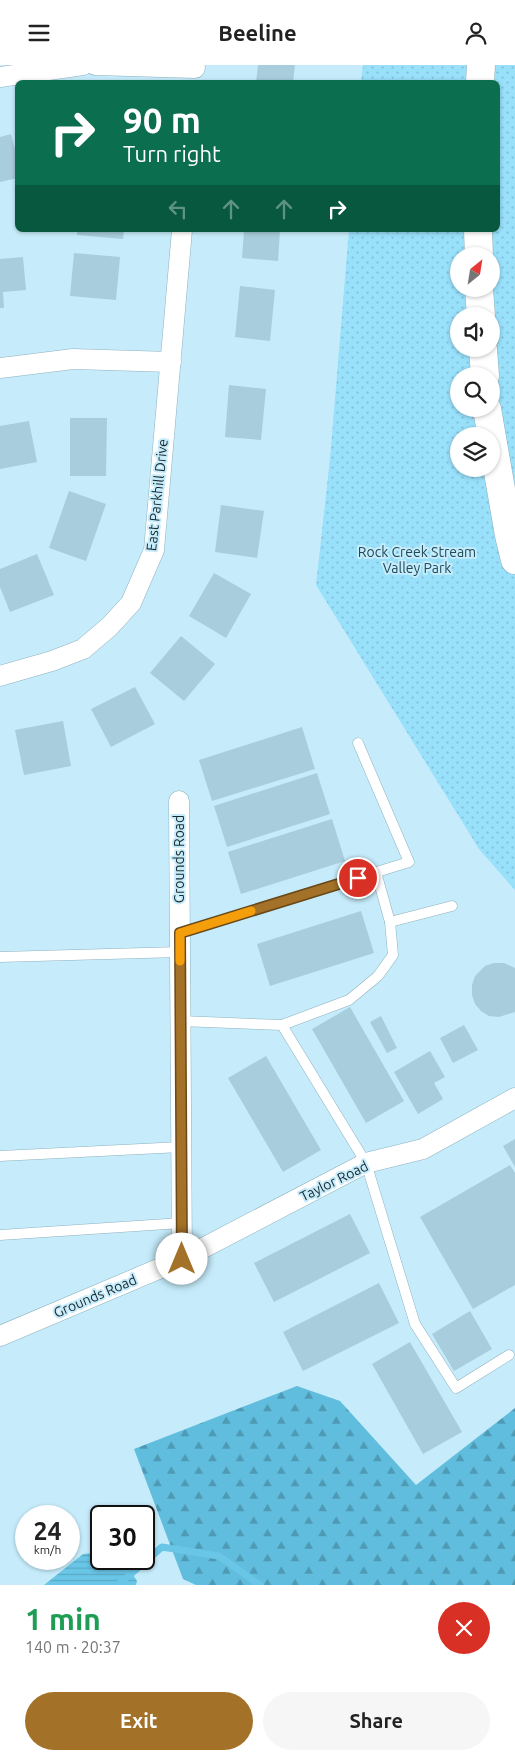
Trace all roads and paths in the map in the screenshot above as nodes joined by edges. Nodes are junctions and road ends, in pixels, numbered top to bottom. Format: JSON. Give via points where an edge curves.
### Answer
{"nodes":[{"id":1,"x":83,"y":65,"type":"edge"},
{"id":2,"x":95,"y":65,"type":"edge"},
{"id":3,"x":481,"y":65,"type":"edge"},
{"id":4,"x":195,"y":72,"type":"edge"},
{"id":5,"x":0,"y":77,"type":"edge"},
{"id":6,"x":480,"y":80,"type":"edge"},
{"id":7,"x":182,"y":232,"type":"edge"},
{"id":8,"x":478,"y":232,"type":"edge"},
{"id":9,"x":479,"y":247,"type":"edge"},
{"id":10,"x":171,"y":362,"type":"junction"},
{"id":11,"x":0,"y":368,"type":"edge"},
{"id":12,"x":488,"y":417,"type":"edge"},
{"id":13,"x":515,"y":560,"type":"edge"},
{"id":14,"x":0,"y":676,"type":"edge"},
{"id":15,"x":358,"y":743,"type":"dead end"},
{"id":16,"x":179,"y":801,"type":"dead end"},
{"id":17,"x":376,"y":872,"type":"junction"},
{"id":18,"x":452,"y":906,"type":"dead end"},
{"id":19,"x":390,"y":922,"type":"junction"},
{"id":20,"x":180,"y":943,"type":"junction"},
{"id":21,"x":0,"y":957,"type":"edge"},
{"id":22,"x":180,"y":1021,"type":"junction"},
{"id":23,"x":282,"y":1025,"type":"junction"},
{"id":24,"x":515,"y":1098,"type":"edge"},
{"id":25,"x":181,"y":1147,"type":"junction"},
{"id":26,"x":0,"y":1156,"type":"edge"},
{"id":27,"x":366,"y":1163,"type":"junction"},
{"id":28,"x":182,"y":1223,"type":"junction"},
{"id":29,"x":0,"y":1235,"type":"edge"},
{"id":30,"x":182,"y":1259,"type":"junction"},
{"id":31,"x":0,"y":1336,"type":"edge"},
{"id":32,"x":509,"y":1355,"type":"dead end"}],
"edges":[{"from":1,"to":5,"type":"street"},
{"from":2,"to":4,"type":"street"},
{"from":3,"to":6,"type":"highway"},
{"from":7,"to":10,"type":"street","name":"East Parkhill Drive"},
{"from":8,"to":9,"type":"highway"},
{"from":10,"to":11,"type":"street","via":[[73,359]]},
{"from":10,"to":14,"type":"street","name":"East Parkhill Drive","via":[[154,550],[131,603],[83,649]]},
{"from":12,"to":13,"type":"highway"},
{"from":15,"to":17,"type":"lane","via":[[409,862]]},
{"from":16,"to":20,"type":"street","name":"Grounds Road"},
{"from":17,"to":19,"type":"lane"},
{"from":17,"to":20,"type":"lane"},
{"from":18,"to":19,"type":"lane"},
{"from":19,"to":23,"type":"lane","via":[[393,955],[378,976],[348,1000]]},
{"from":20,"to":21,"type":"lane"},
{"from":20,"to":22,"type":"street","name":"Grounds Road"},
{"from":22,"to":23,"type":"lane"},
{"from":22,"to":25,"type":"street","name":"Grounds Road"},
{"from":23,"to":27,"type":"lane"},
{"from":24,"to":27,"type":"street","name":"Taylor Road","via":[[424,1149]]},
{"from":25,"to":26,"type":"lane"},
{"from":25,"to":28,"type":"street","name":"Grounds Road"},
{"from":27,"to":30,"type":"street","name":"Taylor Road"},
{"from":27,"to":32,"type":"lane","via":[[415,1324],[456,1388]]},
{"from":28,"to":29,"type":"lane"},
{"from":28,"to":30,"type":"street","name":"Grounds Road"},
{"from":30,"to":31,"type":"street","name":"Grounds Road"}]}
